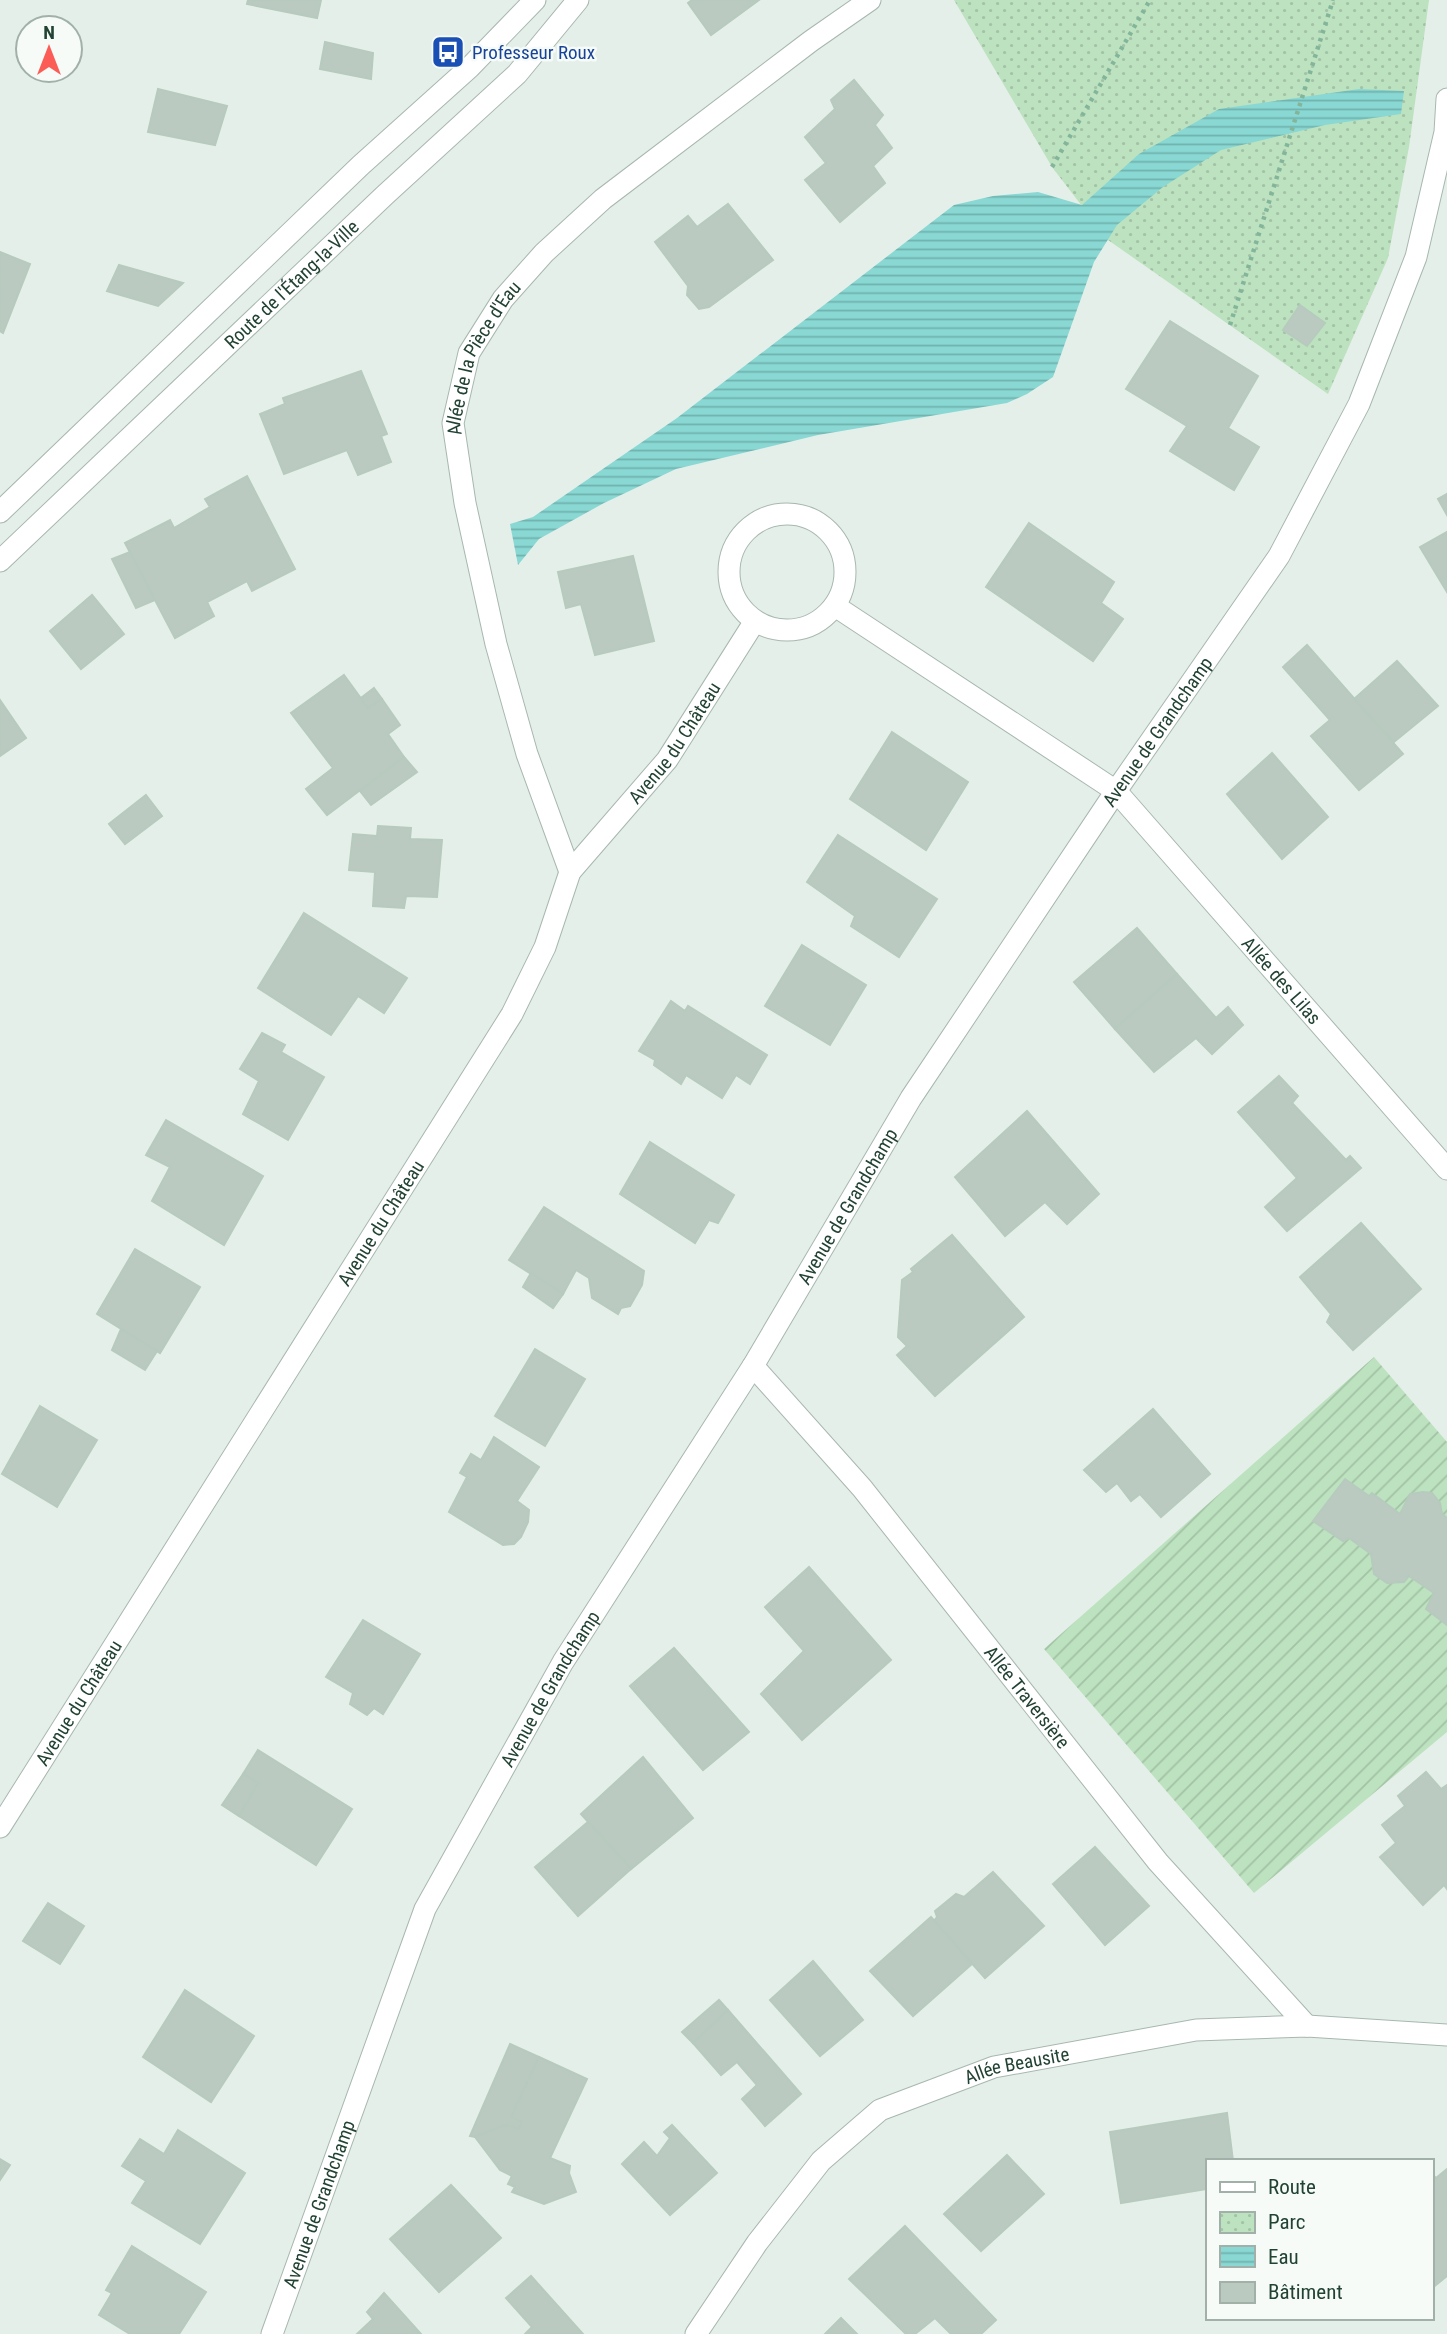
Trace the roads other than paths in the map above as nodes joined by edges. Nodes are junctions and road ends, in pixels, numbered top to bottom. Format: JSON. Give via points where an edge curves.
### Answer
{"nodes":[{"id":1,"x":536,"y":0,"type":"edge"},
{"id":2,"x":578,"y":0,"type":"edge"},
{"id":3,"x":870,"y":0,"type":"edge"},
{"id":4,"x":1447,"y":99,"type":"edge"},
{"id":5,"x":0,"y":512,"type":"edge"},
{"id":6,"x":0,"y":561,"type":"edge"},
{"id":7,"x":835,"y":606,"type":"junction"},
{"id":8,"x":755,"y":621,"type":"junction"},
{"id":9,"x":1116,"y":792,"type":"junction"},
{"id":10,"x":570,"y":872,"type":"junction"},
{"id":11,"x":1447,"y":1168,"type":"edge"},
{"id":12,"x":753,"y":1366,"type":"junction"},
{"id":13,"x":0,"y":1827,"type":"edge"},
{"id":14,"x":1307,"y":2026,"type":"junction"},
{"id":15,"x":1447,"y":2035,"type":"edge"},
{"id":16,"x":272,"y":2334,"type":"edge"},
{"id":17,"x":696,"y":2334,"type":"edge"}],
"edges":[{"from":1,"to":5,"type":"street","name":"Route de l'Étang-la-Ville"},
{"from":2,"to":6,"type":"street","name":"Route de l'Étang-la-Ville","via":[[517,74]]},
{"from":3,"to":10,"type":"street","name":"Allée de la Pièce d'Eau","via":[[603,199],[544,253],[503,299],[469,353],[453,423],[465,503],[496,644],[527,754]]},
{"from":4,"to":9,"type":"street","name":"Avenue de Grandchamp","via":[[1445,132],[1416,257],[1359,404],[1279,556]]},
{"from":7,"to":8,"type":"street","via":[[814,623],[794,629]]},
{"from":7,"to":8,"type":"street","via":[[844,581],[844,560],[836,541],[820,524],[782,514],[748,527],[735,544],[729,563],[729,583],[737,602]]},
{"from":7,"to":9,"type":"street","name":"Allée des Lilas"},
{"from":8,"to":10,"type":"street","name":"Avenue du Château","via":[[667,760]]},
{"from":9,"to":11,"type":"street","name":"Allée des Lilas"},
{"from":9,"to":12,"type":"street","name":"Avenue de Grandchamp","via":[[911,1098]]},
{"from":10,"to":13,"type":"street","name":"Avenue du Château","via":[[545,947],[512,1014]]},
{"from":12,"to":14,"type":"street","name":"Allée Traversière","via":[[862,1488],[1158,1862]]},
{"from":12,"to":16,"type":"street","name":"Avenue de Grandchamp","via":[[563,1662],[425,1909]]},
{"from":14,"to":15,"type":"street","name":"Allée Beausite"},
{"from":14,"to":17,"type":"street","name":"Allée Beausite","via":[[1196,2030],[994,2067],[880,2110],[821,2161],[757,2243]]}]}
